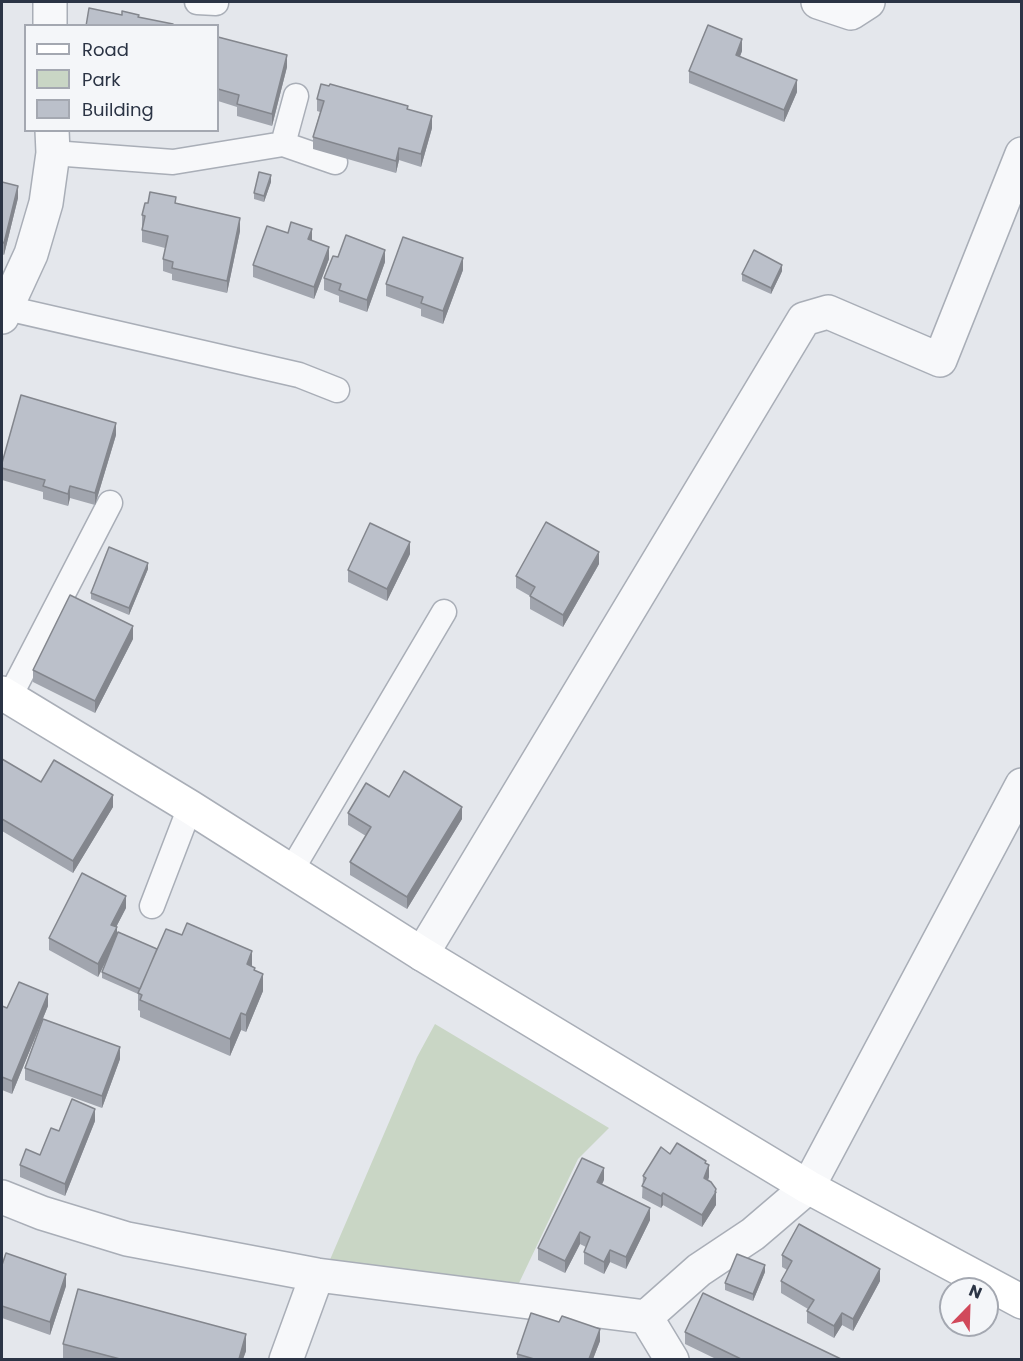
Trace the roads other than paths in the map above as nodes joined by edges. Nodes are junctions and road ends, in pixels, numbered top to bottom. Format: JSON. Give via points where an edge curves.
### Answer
{"nodes":[{"id":1,"x":50,"y":2,"type":"edge"},
{"id":2,"x":818,"y":2,"type":"edge"},
{"id":3,"x":868,"y":2,"type":"edge"},
{"id":4,"x":50,"y":24,"type":"edge"},
{"id":5,"x":296,"y":96,"type":"dead end"},
{"id":6,"x":52,"y":142,"type":"edge"},
{"id":7,"x":283,"y":144,"type":"junction"},
{"id":8,"x":1022,"y":154,"type":"edge"},
{"id":9,"x":335,"y":162,"type":"edge"},
{"id":10,"x":3,"y":311,"type":"edge"},
{"id":11,"x":337,"y":390,"type":"dead end"},
{"id":12,"x":110,"y":503,"type":"dead end"},
{"id":13,"x":444,"y":612,"type":"dead end"},
{"id":14,"x":5,"y":695,"type":"edge"},
{"id":15,"x":1022,"y":785,"type":"edge"},
{"id":16,"x":190,"y":807,"type":"junction"},
{"id":17,"x":291,"y":871,"type":"junction"},
{"id":18,"x":152,"y":906,"type":"dead end"},
{"id":19,"x":422,"y":954,"type":"junction"},
{"id":20,"x":808,"y":1187,"type":"junction"},
{"id":21,"x":2,"y":1197,"type":"edge"},
{"id":22,"x":318,"y":1275,"type":"junction"},
{"id":23,"x":1022,"y":1302,"type":"edge"},
{"id":24,"x":646,"y":1317,"type":"junction"},
{"id":25,"x":286,"y":1359,"type":"edge"},
{"id":26,"x":672,"y":1359,"type":"edge"}],
"edges":[{"from":1,"to":4,"type":"street"},
{"from":2,"to":3,"type":"street","via":[[850,14]]},
{"from":5,"to":7,"type":"lane"},
{"from":6,"to":7,"type":"lane","via":[[173,162]]},
{"from":6,"to":10,"type":"street","via":[[46,203],[31,254]]},
{"from":7,"to":9,"type":"lane"},
{"from":8,"to":19,"type":"street","via":[[940,360],[828,312],[804,319]]},
{"from":10,"to":11,"type":"lane","via":[[299,375]]},
{"from":12,"to":14,"type":"lane"},
{"from":13,"to":17,"type":"lane"},
{"from":14,"to":16,"type":"street"},
{"from":15,"to":20,"type":"street"},
{"from":16,"to":17,"type":"street"},
{"from":16,"to":18,"type":"lane"},
{"from":17,"to":19,"type":"street"},
{"from":19,"to":20,"type":"street"},
{"from":20,"to":23,"type":"street"},
{"from":20,"to":24,"type":"street","via":[[753,1234],[699,1270]]},
{"from":21,"to":22,"type":"street","via":[[127,1239]]},
{"from":22,"to":24,"type":"street"},
{"from":22,"to":25,"type":"street"},
{"from":24,"to":26,"type":"street"}]}
